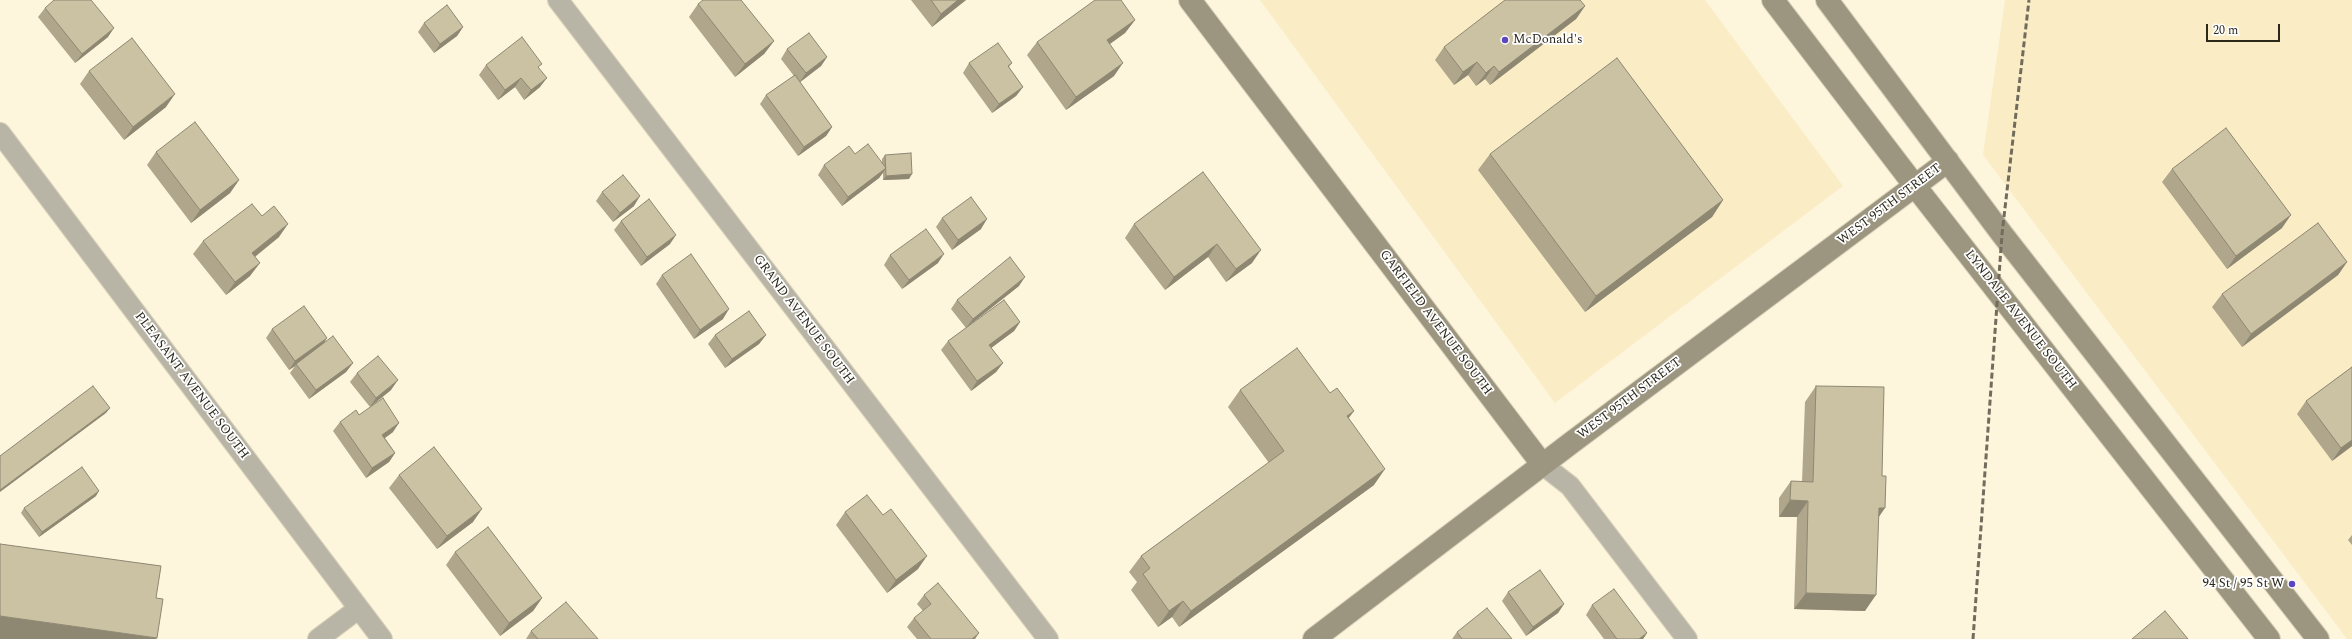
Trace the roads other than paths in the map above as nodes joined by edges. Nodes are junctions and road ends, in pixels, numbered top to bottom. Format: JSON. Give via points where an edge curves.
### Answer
{"nodes":[{"id":1,"x":558,"y":0,"type":"edge"},
{"id":2,"x":1190,"y":0,"type":"edge"},
{"id":3,"x":1773,"y":0,"type":"edge"},
{"id":4,"x":1827,"y":0,"type":"edge"},
{"id":5,"x":0,"y":132,"type":"edge"},
{"id":6,"x":1948,"y":161,"type":"junction"},
{"id":7,"x":1915,"y":186,"type":"junction"},
{"id":8,"x":1542,"y":464,"type":"junction"},
{"id":9,"x":358,"y":609,"type":"junction"},
{"id":10,"x":318,"y":639,"type":"edge"},
{"id":11,"x":382,"y":639,"type":"edge"},
{"id":12,"x":1048,"y":639,"type":"edge"},
{"id":13,"x":1314,"y":639,"type":"edge"},
{"id":14,"x":1687,"y":639,"type":"edge"},
{"id":15,"x":2269,"y":639,"type":"edge"},
{"id":16,"x":2318,"y":639,"type":"edge"}],
"edges":[{"from":1,"to":12,"type":"street","name":"GRAND AVENUE SOUTH"},
{"from":2,"to":8,"type":"main road","name":"GARFIELD AVENUE SOUTH"},
{"from":3,"to":7,"type":"main road","name":"LYNDALE AVENUE SOUTH"},
{"from":4,"to":6,"type":"main road"},
{"from":5,"to":9,"type":"street","name":"PLEASANT AVENUE SOUTH"},
{"from":6,"to":7,"type":"main road","name":"WEST 95TH STREET"},
{"from":6,"to":16,"type":"main road"},
{"from":7,"to":8,"type":"main road","name":"WEST 95TH STREET"},
{"from":7,"to":15,"type":"main road","name":"LYNDALE AVENUE SOUTH"},
{"from":8,"to":13,"type":"main road","name":"WEST 95TH STREET"},
{"from":8,"to":14,"type":"street","name":"GARFIELD AVENUE SOUTH","via":[[1570,486]]},
{"from":9,"to":10,"type":"street"},
{"from":9,"to":11,"type":"street","name":"PLEASANT AVENUE SOUTH"}]}
